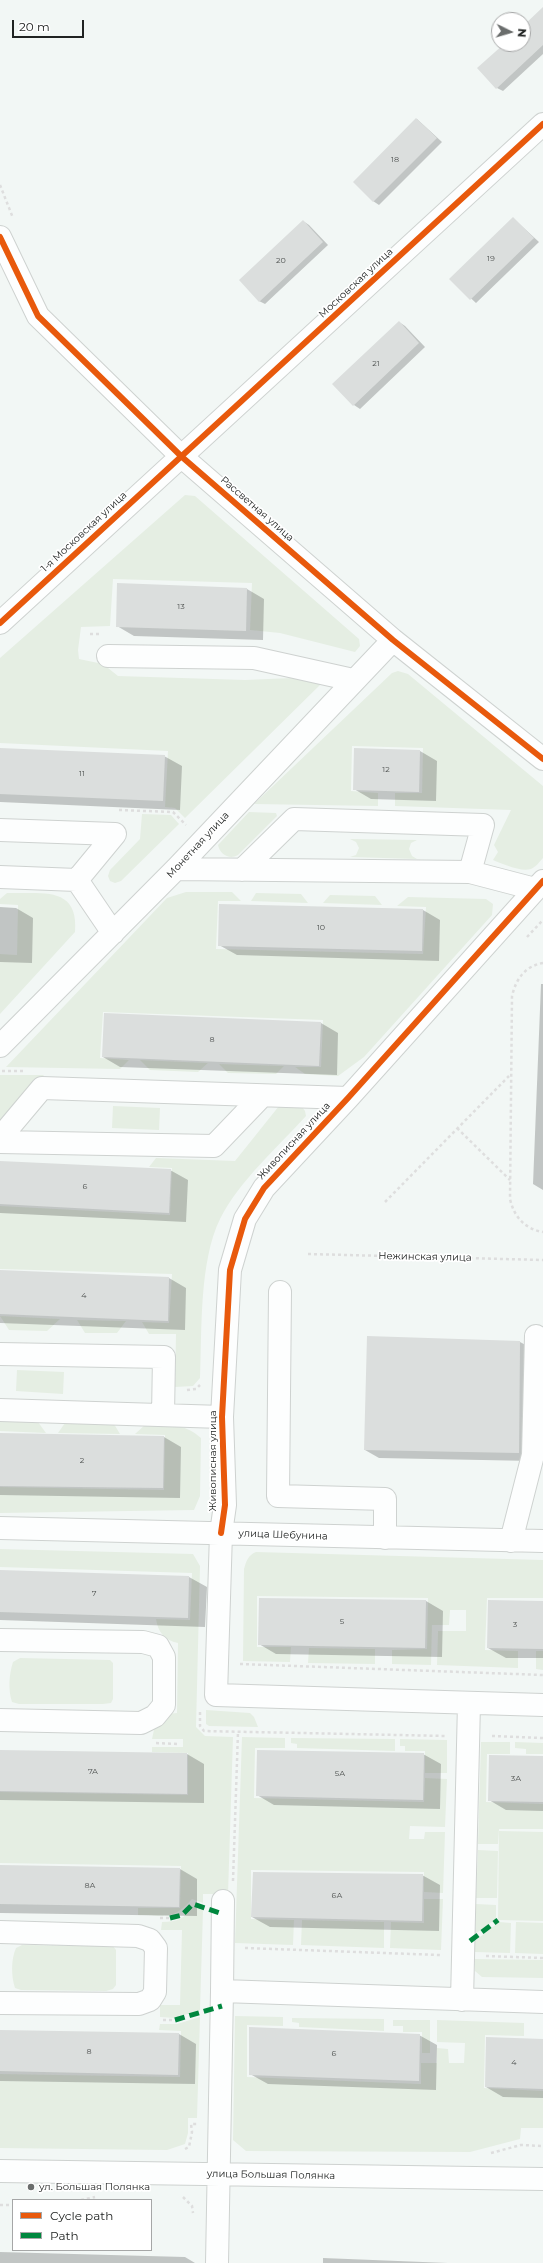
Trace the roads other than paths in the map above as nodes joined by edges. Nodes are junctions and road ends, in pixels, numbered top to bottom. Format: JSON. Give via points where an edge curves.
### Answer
{"nodes":[{"id":1,"x":543,"y":124,"type":"edge"},
{"id":2,"x":0,"y":238,"type":"edge"},
{"id":3,"x":182,"y":457,"type":"junction"},
{"id":4,"x":0,"y":623,"type":"edge"},
{"id":5,"x":392,"y":640,"type":"junction"},
{"id":6,"x":108,"y":656,"type":"dead end"},
{"id":7,"x":353,"y":680,"type":"junction"},
{"id":8,"x":543,"y":759,"type":"edge"},
{"id":9,"x":0,"y":830,"type":"edge"},
{"id":10,"x":176,"y":869,"type":"junction"},
{"id":11,"x":242,"y":870,"type":"junction"},
{"id":12,"x":470,"y":872,"type":"junction"},
{"id":13,"x":0,"y":877,"type":"edge"},
{"id":14,"x":77,"y":880,"type":"junction"},
{"id":15,"x":539,"y":885,"type":"edge"},
{"id":16,"x":113,"y":933,"type":"junction"},
{"id":17,"x":0,"y":1046,"type":"edge"},
{"id":18,"x":261,"y":1096,"type":"junction"},
{"id":19,"x":348,"y":1098,"type":"junction"},
{"id":20,"x":0,"y":1138,"type":"edge"},
{"id":21,"x":0,"y":1142,"type":"edge"},
{"id":22,"x":280,"y":1292,"type":"dead end"},
{"id":23,"x":536,"y":1336,"type":"dead end"},
{"id":24,"x":0,"y":1354,"type":"edge"},
{"id":25,"x":0,"y":1410,"type":"edge"},
{"id":26,"x":162,"y":1415,"type":"junction"},
{"id":27,"x":222,"y":1417,"type":"junction"},
{"id":28,"x":0,"y":1528,"type":"edge"},
{"id":29,"x":221,"y":1533,"type":"junction"},
{"id":30,"x":385,"y":1538,"type":"junction"},
{"id":31,"x":511,"y":1541,"type":"junction"},
{"id":32,"x":543,"y":1541,"type":"edge"},
{"id":33,"x":0,"y":1640,"type":"edge"},
{"id":34,"x":469,"y":1703,"type":"junction"},
{"id":35,"x":543,"y":1705,"type":"edge"},
{"id":36,"x":0,"y":1720,"type":"edge"},
{"id":37,"x":228,"y":1892,"type":"road end"},
{"id":38,"x":0,"y":1932,"type":"edge"},
{"id":39,"x":222,"y":1991,"type":"junction"},
{"id":40,"x":462,"y":2000,"type":"junction"},
{"id":41,"x":543,"y":2002,"type":"edge"},
{"id":42,"x":0,"y":2003,"type":"edge"},
{"id":43,"x":0,"y":2171,"type":"edge"},
{"id":44,"x":218,"y":2175,"type":"junction"},
{"id":45,"x":543,"y":2178,"type":"edge"},
{"id":46,"x":217,"y":2263,"type":"edge"}],
"edges":[{"from":1,"to":3,"type":"street","name":"Московская улица"},
{"from":2,"to":3,"type":"street","name":"Рассветная улица","via":[[38,316]]},
{"from":3,"to":4,"type":"street","name":"1-я Московская улица"},
{"from":3,"to":5,"type":"street","name":"Рассветная улица"},
{"from":5,"to":7,"type":"street","name":"Монетная улица"},
{"from":5,"to":8,"type":"street","name":"Рассветная улица"},
{"from":6,"to":7,"type":"street","via":[[254,658]]},
{"from":7,"to":10,"type":"street","name":"Монетная улица"},
{"from":9,"to":14,"type":"street","via":[[115,834]]},
{"from":10,"to":11,"type":"street"},
{"from":10,"to":16,"type":"street","name":"Монетная улица"},
{"from":11,"to":12,"type":"street"},
{"from":11,"to":12,"type":"street","via":[[294,819],[483,824]]},
{"from":12,"to":15,"type":"street"},
{"from":13,"to":14,"type":"street"},
{"from":14,"to":16,"type":"street"},
{"from":15,"to":19,"type":"street","name":"Живописная улица"},
{"from":16,"to":17,"type":"street","name":"Монетная улица"},
{"from":18,"to":19,"type":"street"},
{"from":18,"to":20,"type":"street","via":[[42,1088]]},
{"from":18,"to":21,"type":"street","via":[[214,1146]]},
{"from":19,"to":27,"type":"street","name":"Живописная улица","via":[[264,1188],[245,1219],[230,1270]]},
{"from":22,"to":30,"type":"street","via":[[278,1496],[385,1498]]},
{"from":23,"to":31,"type":"street","via":[[533,1455]]},
{"from":24,"to":26,"type":"street","via":[[164,1357]]},
{"from":25,"to":26,"type":"street"},
{"from":26,"to":27,"type":"street"},
{"from":27,"to":29,"type":"street","name":"Живописная улица","via":[[225,1506]]},
{"from":28,"to":29,"type":"street","name":"улица Шебунина"},
{"from":29,"to":30,"type":"street","name":"улица Шебунина"},
{"from":29,"to":34,"type":"street","name":"Живописная улица","via":[[216,1695]]},
{"from":30,"to":31,"type":"street","name":"улица Шебунина"},
{"from":31,"to":32,"type":"street","name":"улица Шебунина"},
{"from":33,"to":36,"type":"street","via":[[143,1642],[158,1646],[164,1657],[164,1705],[155,1716],[141,1723]]},
{"from":34,"to":35,"type":"street"},
{"from":34,"to":40,"type":"street"},
{"from":37,"to":39,"type":"street"},
{"from":38,"to":42,"type":"street","via":[[138,1936],[150,1940],[156,1948],[156,1992],[150,2000],[139,2004]]},
{"from":39,"to":40,"type":"street"},
{"from":39,"to":44,"type":"street"},
{"from":40,"to":41,"type":"street"},
{"from":43,"to":44,"type":"street","name":"улица Большая Полянка"},
{"from":44,"to":45,"type":"street","name":"улица Большая Полянка"},
{"from":44,"to":46,"type":"street"}]}
